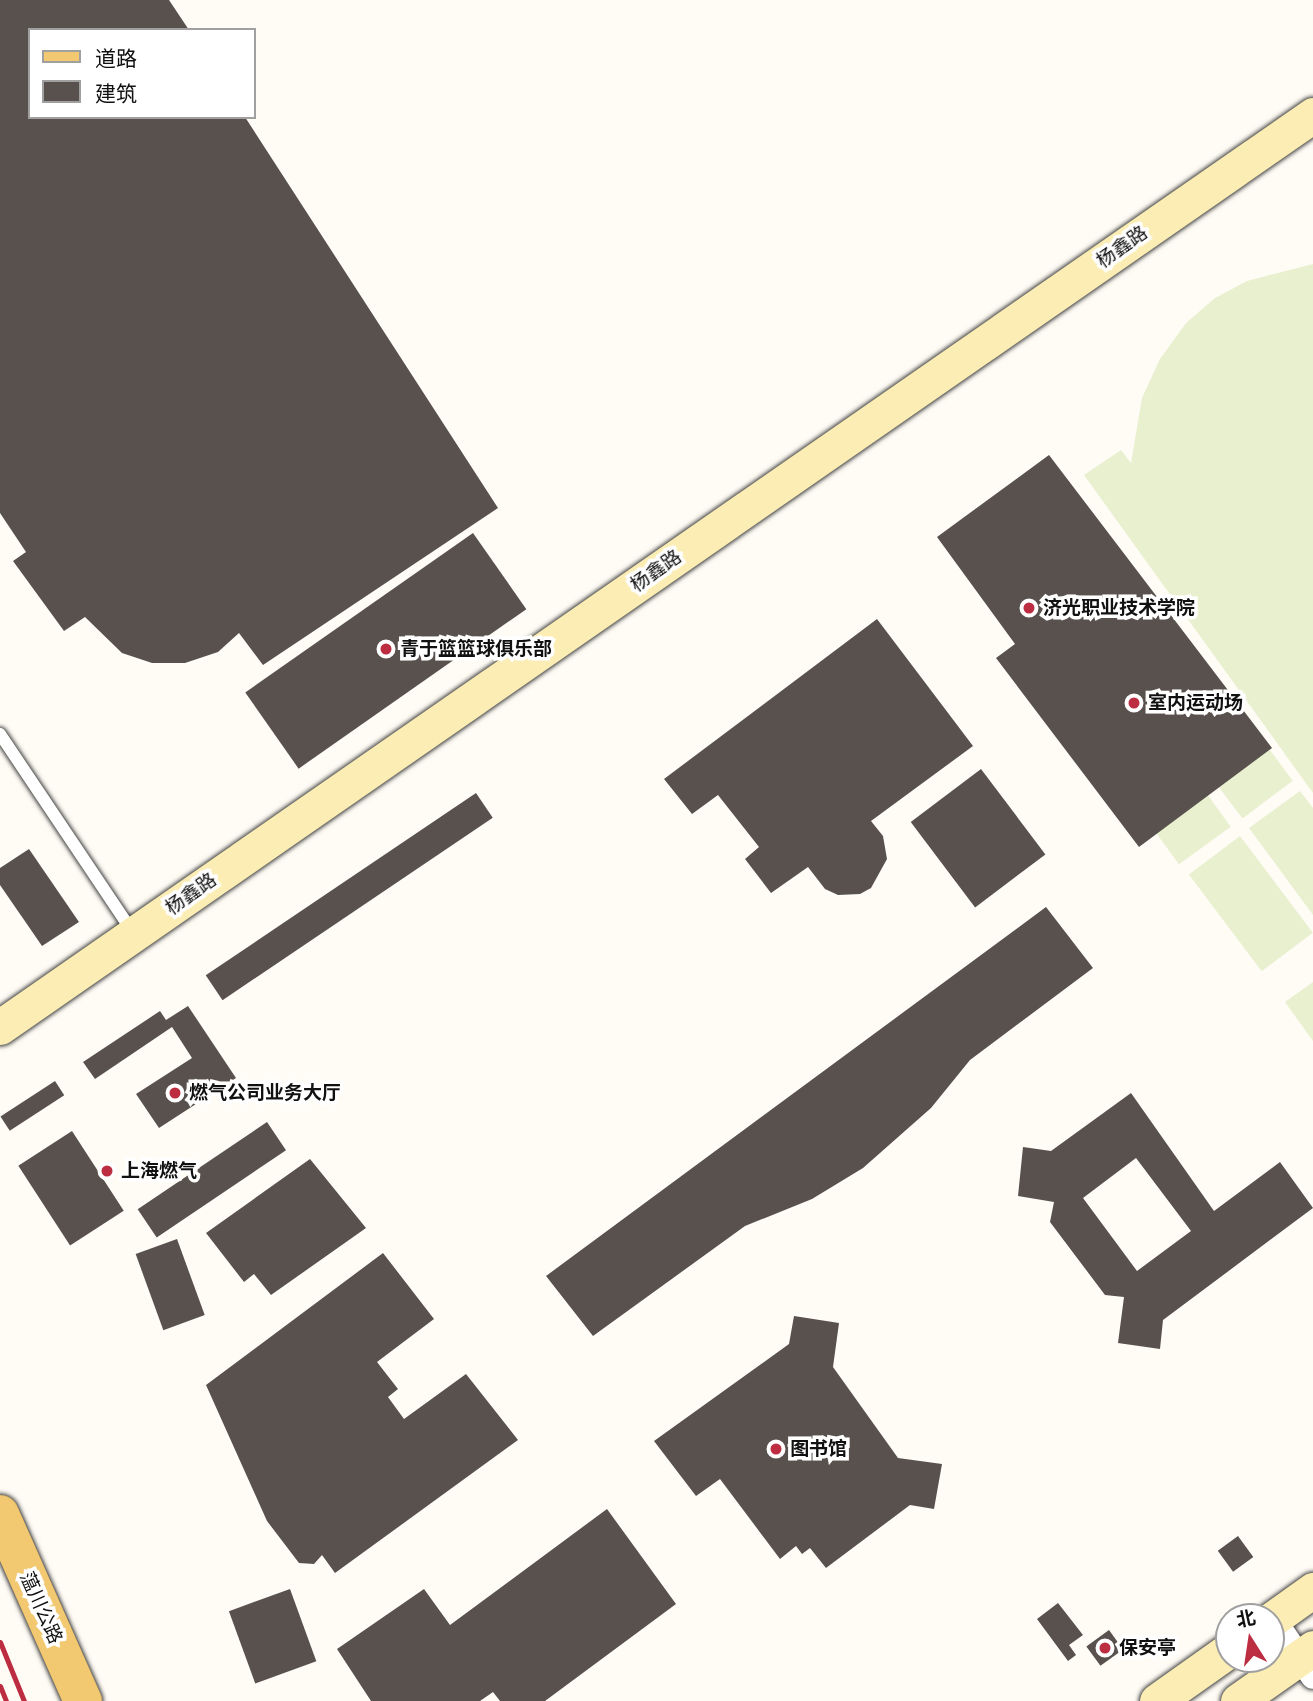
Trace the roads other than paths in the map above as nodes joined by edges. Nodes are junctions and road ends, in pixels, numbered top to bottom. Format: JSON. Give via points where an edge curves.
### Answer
{"nodes":[{"id":1,"x":1313,"y":115,"type":"edge"},
{"id":2,"x":0,"y":734,"type":"edge"},
{"id":3,"x":134,"y":934,"type":"junction"},
{"id":4,"x":0,"y":1027,"type":"edge"},
{"id":5,"x":0,"y":1514,"type":"edge"},
{"id":6,"x":1313,"y":1590,"type":"edge"},
{"id":7,"x":1285,"y":1610,"type":"edge"},
{"id":8,"x":1285,"y":1634,"type":"edge"},
{"id":9,"x":1215,"y":1660,"type":"edge"},
{"id":10,"x":1308,"y":1661,"type":"edge"},
{"id":11,"x":83,"y":1701,"type":"edge"},
{"id":12,"x":1157,"y":1701,"type":"edge"},
{"id":13,"x":1238,"y":1701,"type":"edge"}],
"edges":[{"from":1,"to":3,"type":"street","name":"杨鑫路"},
{"from":2,"to":3,"type":"lane"},
{"from":3,"to":4,"type":"street","name":"杨鑫路"},
{"from":5,"to":11,"type":"main road","name":"蕰川公路"},
{"from":6,"to":7,"type":"street"},
{"from":8,"to":10,"type":"street"},
{"from":9,"to":12,"type":"street"},
{"from":10,"to":13,"type":"street"}]}
